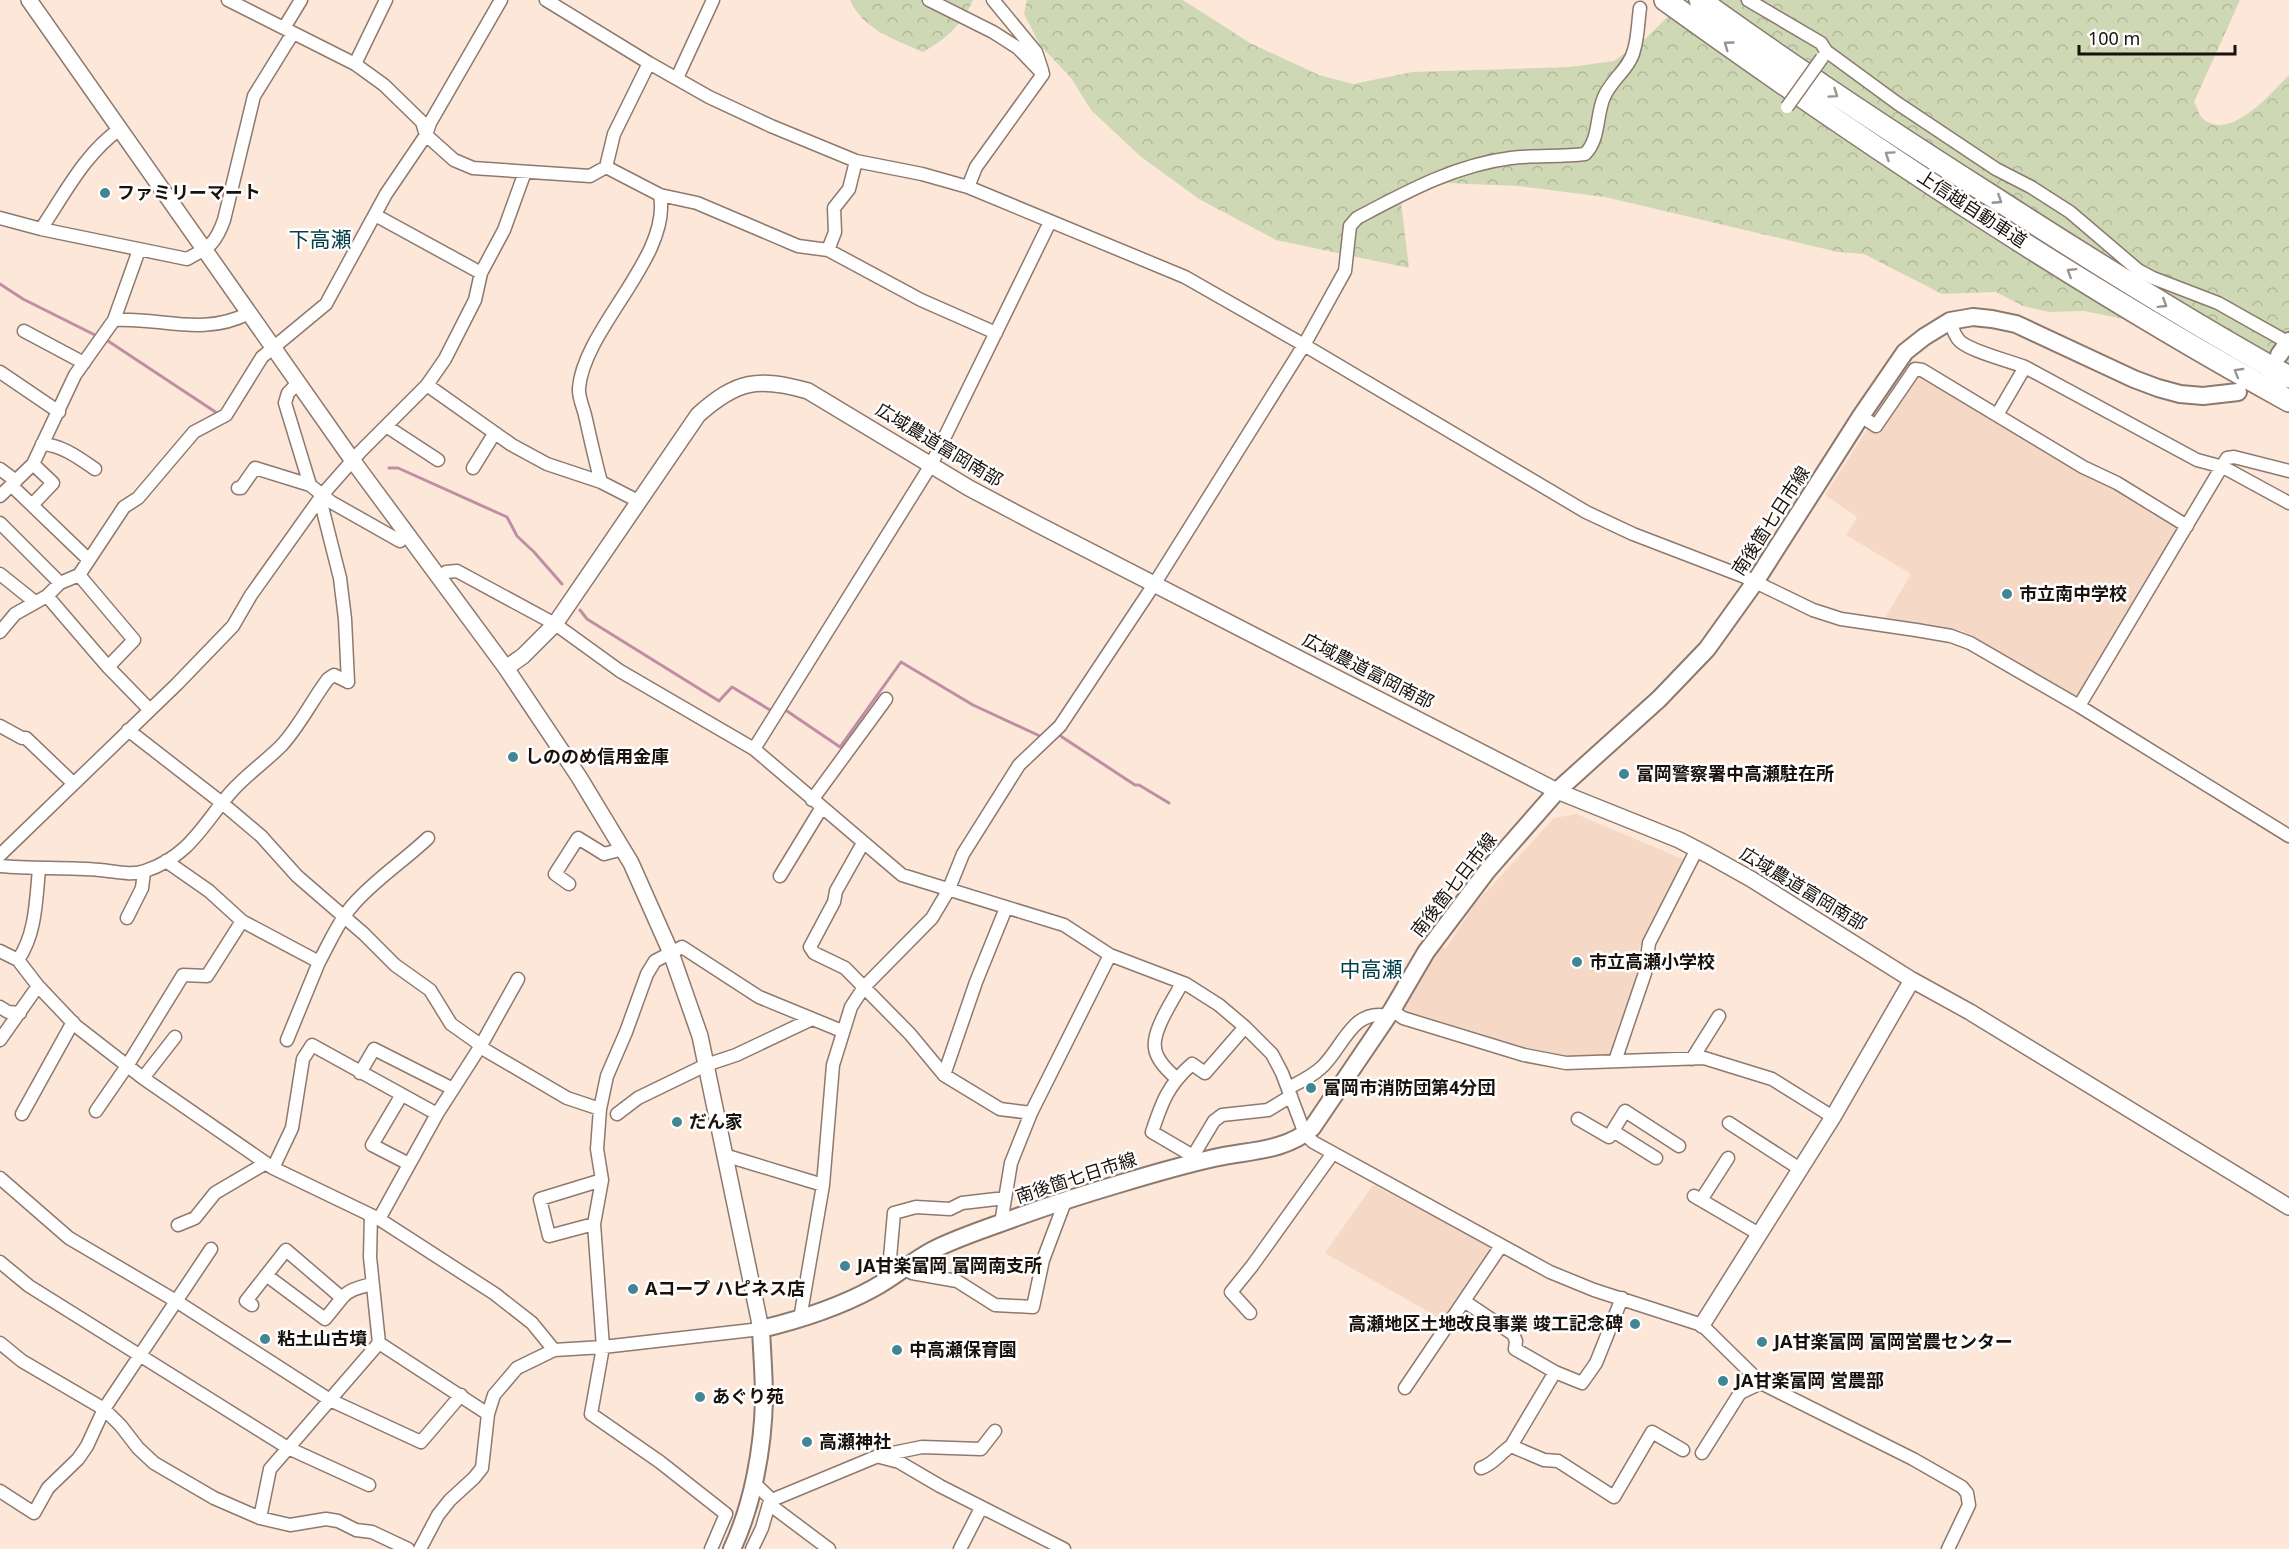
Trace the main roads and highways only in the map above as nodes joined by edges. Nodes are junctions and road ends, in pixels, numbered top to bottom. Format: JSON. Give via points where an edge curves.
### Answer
{"nodes":[{"id":1,"x":1665,"y":0,"type":"edge"},
{"id":2,"x":1700,"y":0,"type":"edge"},
{"id":3,"x":2289,"y":377,"type":"edge"},
{"id":4,"x":2238,"y":393,"type":"dead end"},
{"id":5,"x":2289,"y":401,"type":"edge"},
{"id":6,"x":732,"y":1549,"type":"edge"}],
"edges":[{"from":5,"to":1,"type":"highway","name":"上信越自動車道","one_way":true,"via":[[2166,330],[1942,190]]},
{"from":2,"to":3,"type":"highway","name":"上信越自動車道","one_way":true,"via":[[1961,177],[2161,303]]},
{"from":4,"to":6,"type":"main road","name":"南後箇七日市線","via":[[2180,394],[2134,379],[2016,324],[1973,317],[1950,321],[1924,337],[1905,352],[1707,649],[1682,677],[1557,791],[1472,890],[1426,951],[1321,1117],[1305,1134],[1260,1152],[1190,1160],[1066,1199],[932,1250],[873,1289],[841,1304],[761,1329],[764,1400],[753,1482]]}]}
